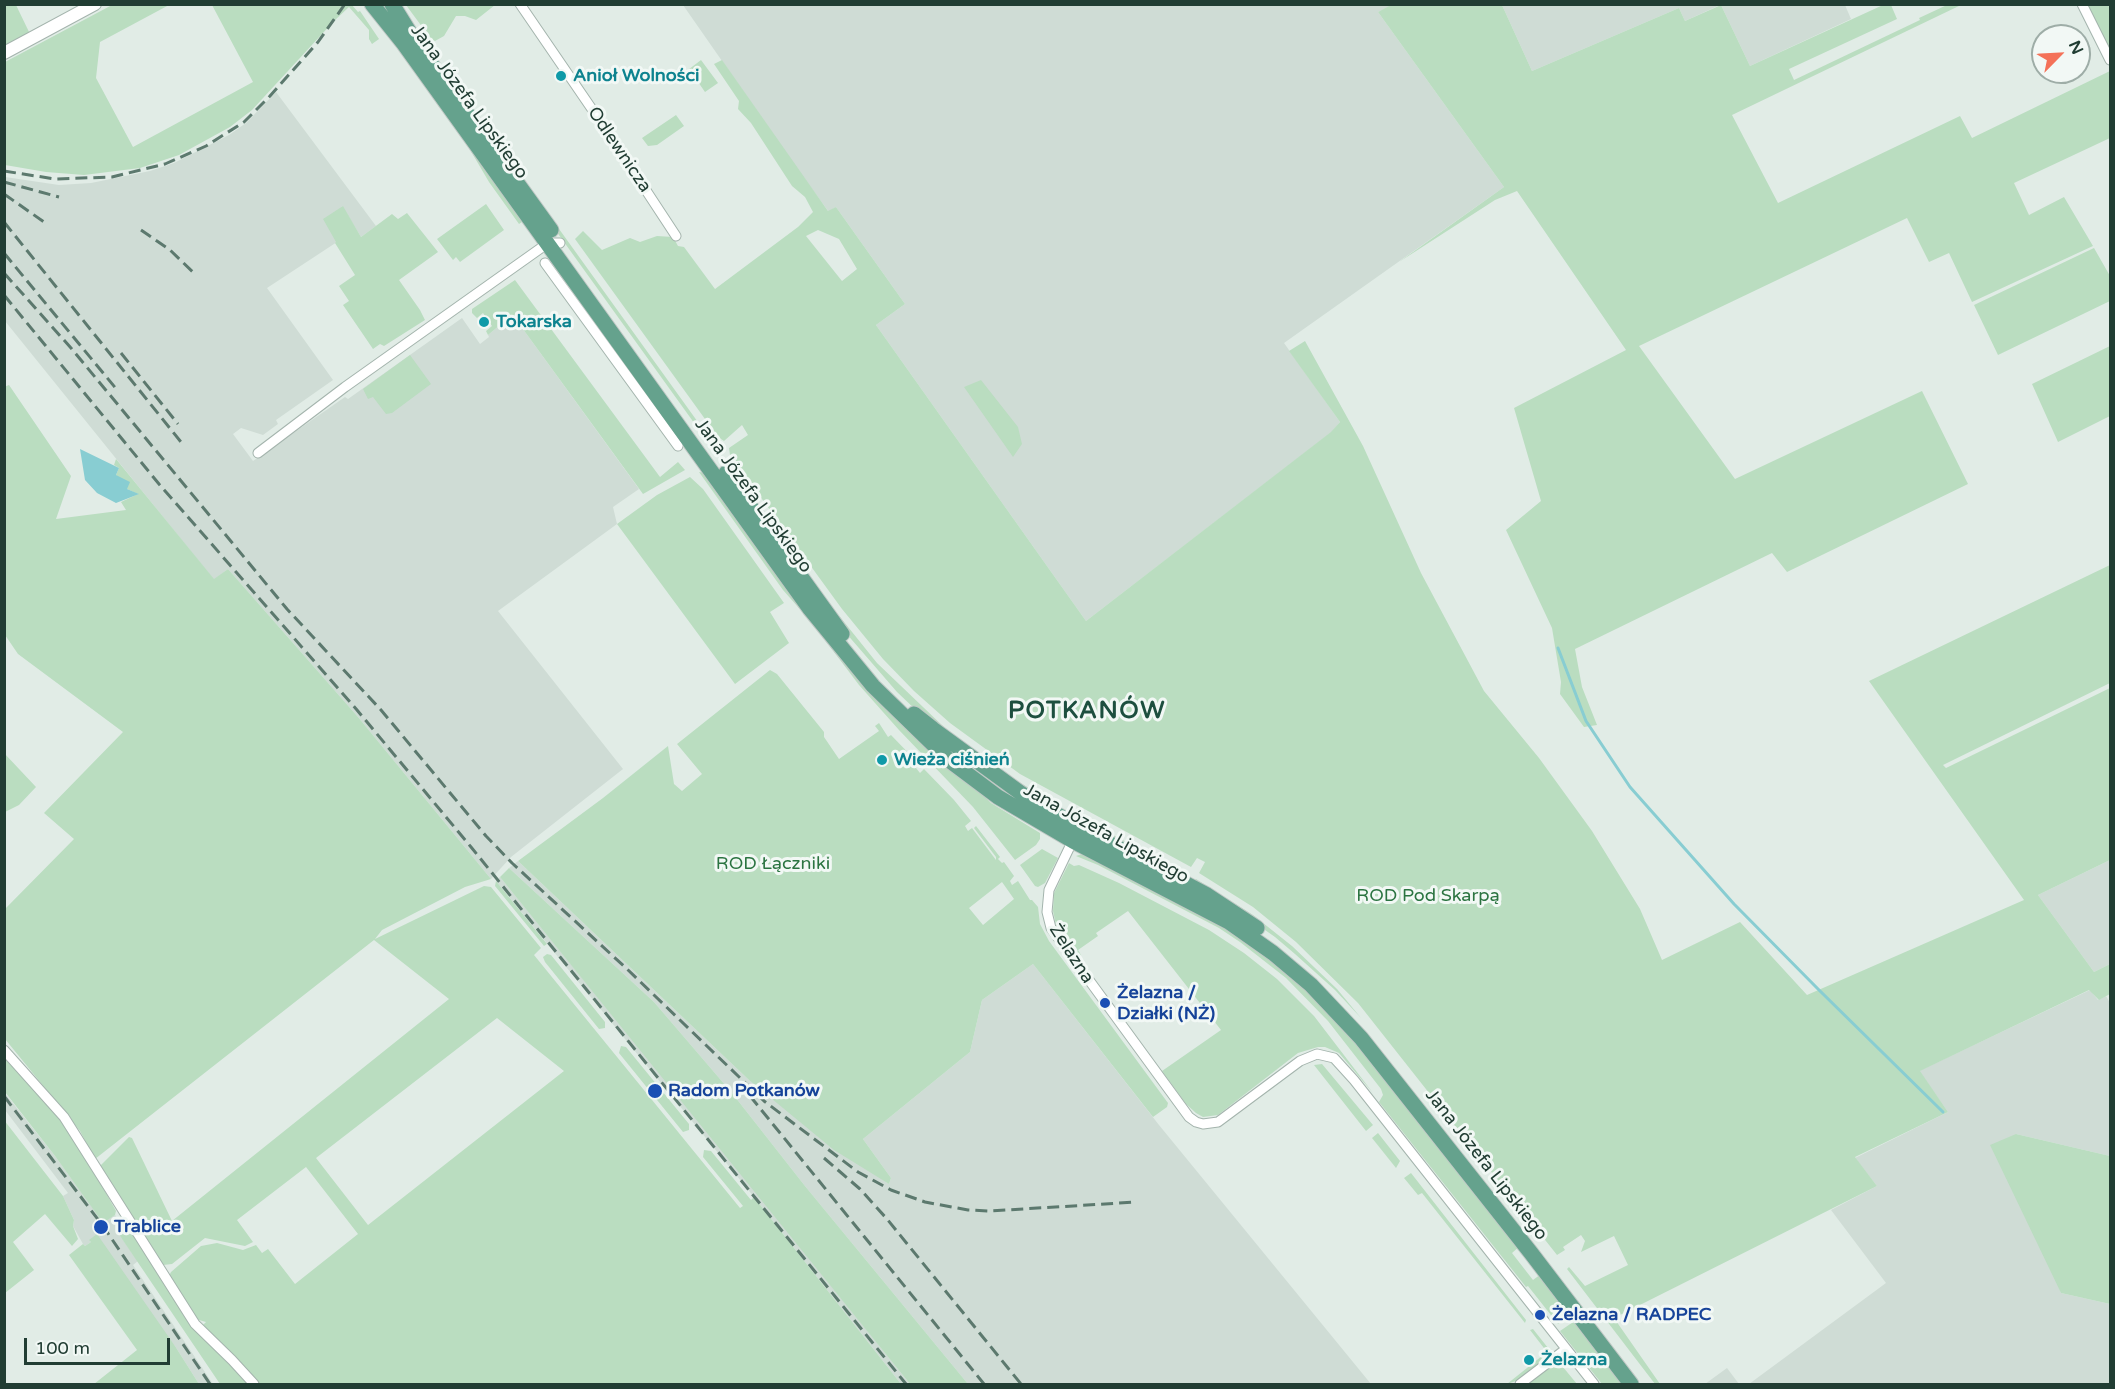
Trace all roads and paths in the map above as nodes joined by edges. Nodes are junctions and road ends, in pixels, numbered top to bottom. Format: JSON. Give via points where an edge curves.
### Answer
{"nodes":[{"id":1,"x":95,"y":4,"type":"edge"},
{"id":2,"x":372,"y":4,"type":"edge"},
{"id":3,"x":392,"y":4,"type":"edge"},
{"id":4,"x":520,"y":4,"type":"edge"},
{"id":5,"x":2082,"y":4,"type":"edge"},
{"id":6,"x":4,"y":53,"type":"edge"},
{"id":7,"x":2110,"y":60,"type":"edge"},
{"id":8,"x":676,"y":236,"type":"dead end"},
{"id":9,"x":552,"y":238,"type":"junction"},
{"id":10,"x":545,"y":263,"type":"dead end"},
{"id":11,"x":678,"y":446,"type":"dead end"},
{"id":12,"x":258,"y":453,"type":"dead end"},
{"id":13,"x":1076,"y":835,"type":"junction"},
{"id":14,"x":4,"y":1050,"type":"edge"},
{"id":15,"x":1566,"y":1349,"type":"junction"},
{"id":16,"x":254,"y":1384,"type":"edge"},
{"id":17,"x":1520,"y":1384,"type":"edge"},
{"id":18,"x":1594,"y":1384,"type":"edge"},
{"id":19,"x":1630,"y":1384,"type":"edge"},
{"id":20,"x":1643,"y":1384,"type":"edge"}],
"edges":[{"from":1,"to":6,"type":"street"},
{"from":2,"to":9,"type":"main road","name":"Jana Józefa Lipskiego"},
{"from":3,"to":9,"type":"main road","name":"Jana Józefa Lipskiego"},
{"from":4,"to":8,"type":"street","name":"Odlewnicza"},
{"from":5,"to":7,"type":"street"},
{"from":9,"to":12,"type":"street"},
{"from":9,"to":13,"type":"main road","name":"Jana Józefa Lipskiego","via":[[799,594],[862,674],[963,772],[1015,808]]},
{"from":10,"to":11,"type":"street"},
{"from":13,"to":15,"type":"street","name":"Żelazna","via":[[1049,890],[1047,912],[1051,928],[1189,1117],[1203,1124],[1218,1122],[1300,1060],[1317,1054],[1334,1058]]},
{"from":13,"to":19,"type":"main road","name":"Jana Józefa Lipskiego","via":[[1241,929],[1321,995],[1400,1087]]},
{"from":13,"to":20,"type":"main road","name":"Jana Józefa Lipskiego","via":[[1214,898],[1272,939],[1324,983],[1383,1050]]},
{"from":14,"to":16,"type":"street","via":[[64,1117],[195,1324]]},
{"from":15,"to":17,"type":"street"},
{"from":15,"to":18,"type":"street","name":"Żelazna"}]}
